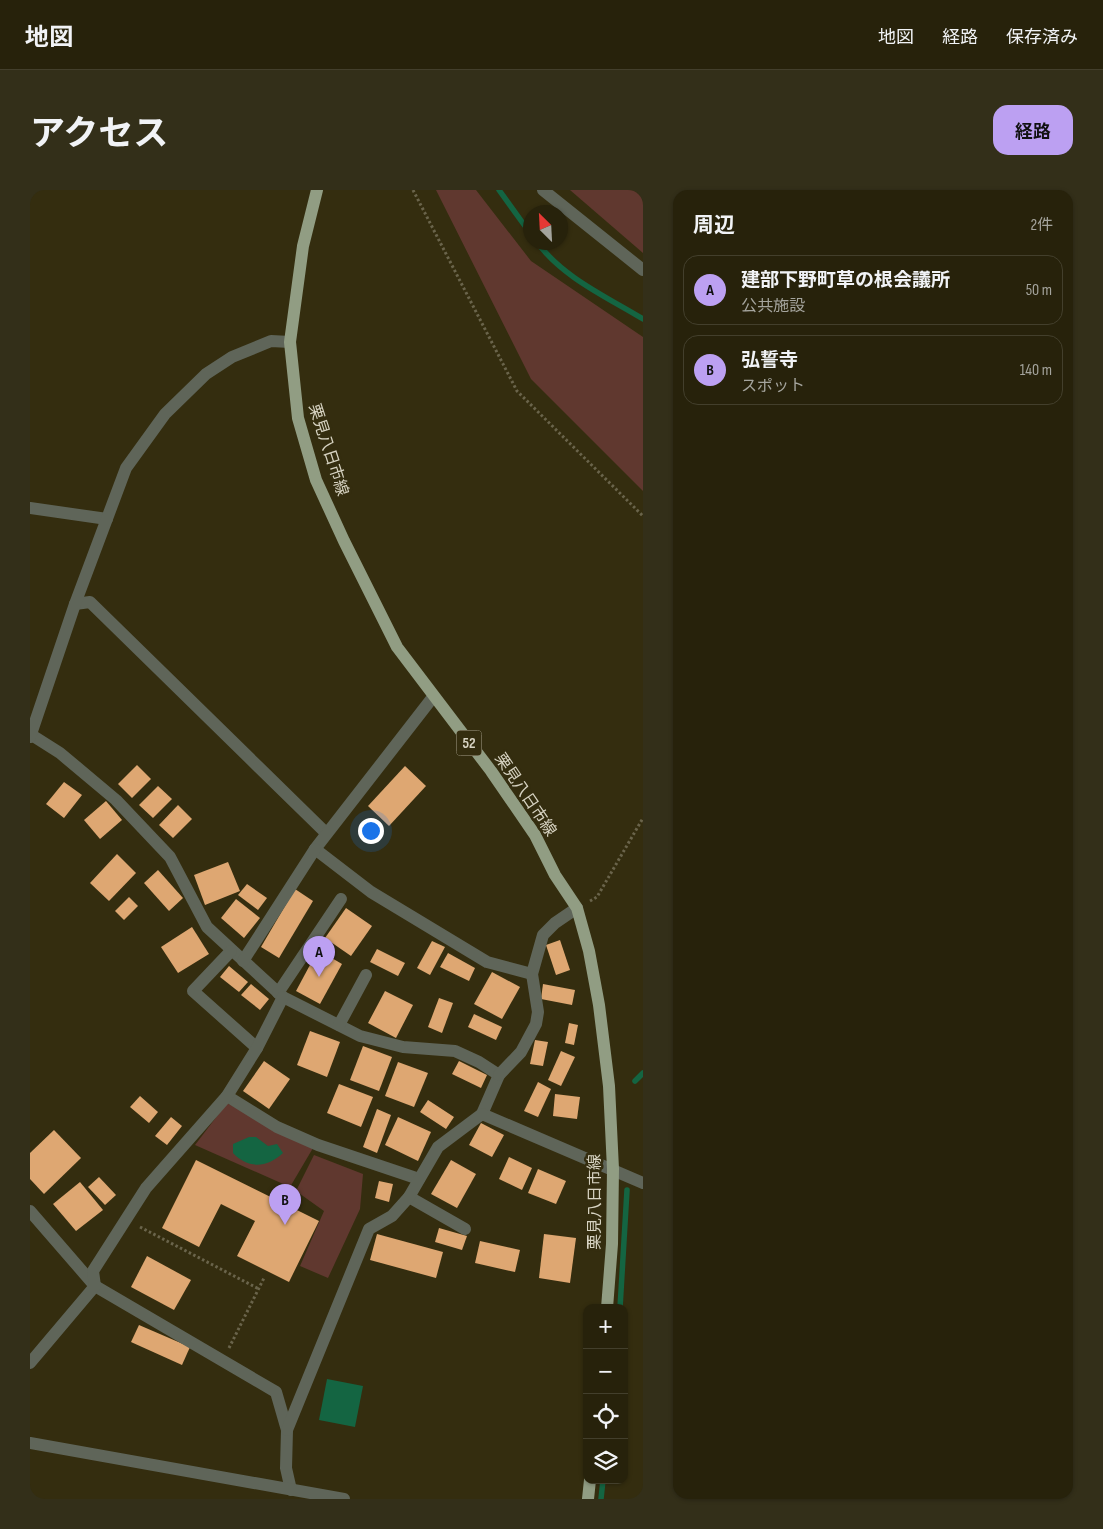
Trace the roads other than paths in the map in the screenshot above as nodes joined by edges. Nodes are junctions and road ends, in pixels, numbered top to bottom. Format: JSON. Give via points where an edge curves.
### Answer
{"nodes":[{"id":1,"x":317,"y":190,"type":"edge"},
{"id":2,"x":543,"y":190,"type":"edge"},
{"id":3,"x":643,"y":270,"type":"edge"},
{"id":4,"x":290,"y":342,"type":"junction"},
{"id":5,"x":30,"y":508,"type":"edge"},
{"id":6,"x":107,"y":519,"type":"junction"},
{"id":7,"x":75,"y":604,"type":"junction"},
{"id":8,"x":433,"y":697,"type":"junction"},
{"id":9,"x":31,"y":735,"type":"edge"},
{"id":10,"x":326,"y":833,"type":"junction"},
{"id":11,"x":315,"y":850,"type":"junction"},
{"id":12,"x":341,"y":899,"type":"dead end"},
{"id":13,"x":577,"y":908,"type":"junction"},
{"id":14,"x":231,"y":951,"type":"junction"},
{"id":15,"x":243,"y":961,"type":"junction"},
{"id":16,"x":532,"y":974,"type":"junction"},
{"id":17,"x":366,"y":975,"type":"dead end"},
{"id":18,"x":281,"y":995,"type":"junction"},
{"id":19,"x":339,"y":1025,"type":"junction"},
{"id":20,"x":257,"y":1048,"type":"junction"},
{"id":21,"x":499,"y":1075,"type":"junction"},
{"id":22,"x":227,"y":1096,"type":"junction"},
{"id":23,"x":482,"y":1114,"type":"junction"},
{"id":24,"x":613,"y":1170,"type":"junction"},
{"id":25,"x":419,"y":1179,"type":"junction"},
{"id":26,"x":643,"y":1183,"type":"edge"},
{"id":27,"x":409,"y":1197,"type":"junction"},
{"id":28,"x":30,"y":1211,"type":"edge"},
{"id":29,"x":465,"y":1229,"type":"dead end"},
{"id":30,"x":95,"y":1286,"type":"junction"},
{"id":31,"x":608,"y":1304,"type":"edge"},
{"id":32,"x":32,"y":1354,"type":"edge"},
{"id":33,"x":287,"y":1430,"type":"junction"},
{"id":34,"x":30,"y":1444,"type":"edge"},
{"id":35,"x":590,"y":1484,"type":"edge"},
{"id":36,"x":291,"y":1490,"type":"junction"},
{"id":37,"x":344,"y":1499,"type":"edge"},
{"id":38,"x":588,"y":1499,"type":"edge"}],
"edges":[{"from":1,"to":4,"type":"main road","name":"栗見八日市線","number":"52","via":[[304,246]]},
{"from":2,"to":3,"type":"street"},
{"from":4,"to":6,"type":"street","via":[[271,341],[232,357],[206,374],[165,414],[126,468]]},
{"from":4,"to":8,"type":"main road","name":"栗見八日市線","number":"52","via":[[298,418],[316,480],[397,648]]},
{"from":5,"to":6,"type":"street"},
{"from":6,"to":7,"type":"street"},
{"from":7,"to":9,"type":"street"},
{"from":7,"to":10,"type":"street","via":[[90,602]]},
{"from":8,"to":10,"type":"street"},
{"from":8,"to":13,"type":"main road","name":"栗見八日市線","number":"52","via":[[530,827]]},
{"from":9,"to":14,"type":"street","via":[[60,754],[116,800],[170,857],[207,927]]},
{"from":10,"to":11,"type":"street"},
{"from":11,"to":15,"type":"street"},
{"from":11,"to":16,"type":"street","via":[[378,897],[487,962]]},
{"from":12,"to":18,"type":"street"},
{"from":13,"to":16,"type":"street","via":[[554,923],[543,935]]},
{"from":13,"to":24,"type":"main road","name":"栗見八日市線","number":"52","via":[[599,1005]]},
{"from":14,"to":15,"type":"street"},
{"from":14,"to":20,"type":"street","via":[[192,991]]},
{"from":15,"to":18,"type":"street"},
{"from":16,"to":21,"type":"street","via":[[538,1012],[536,1024],[521,1052]]},
{"from":17,"to":19,"type":"street"},
{"from":18,"to":19,"type":"street"},
{"from":18,"to":20,"type":"street"},
{"from":19,"to":21,"type":"street","via":[[360,1036],[403,1047],[455,1051]]},
{"from":20,"to":22,"type":"street"},
{"from":21,"to":23,"type":"street"},
{"from":22,"to":25,"type":"street","via":[[277,1126],[310,1141]]},
{"from":22,"to":30,"type":"street","via":[[146,1188],[93,1271]]},
{"from":23,"to":24,"type":"street"},
{"from":23,"to":25,"type":"street","via":[[438,1147]]},
{"from":24,"to":26,"type":"street"},
{"from":24,"to":31,"type":"main road","name":"栗見八日市線","number":"52"},
{"from":25,"to":27,"type":"street"},
{"from":27,"to":29,"type":"street"},
{"from":27,"to":33,"type":"street","via":[[392,1216],[369,1229]]},
{"from":28,"to":30,"type":"street"},
{"from":30,"to":32,"type":"street"},
{"from":30,"to":33,"type":"street","via":[[276,1392]]},
{"from":33,"to":36,"type":"street","via":[[286,1468]]},
{"from":34,"to":36,"type":"street"},
{"from":35,"to":38,"type":"main road"},
{"from":36,"to":37,"type":"street"}]}
